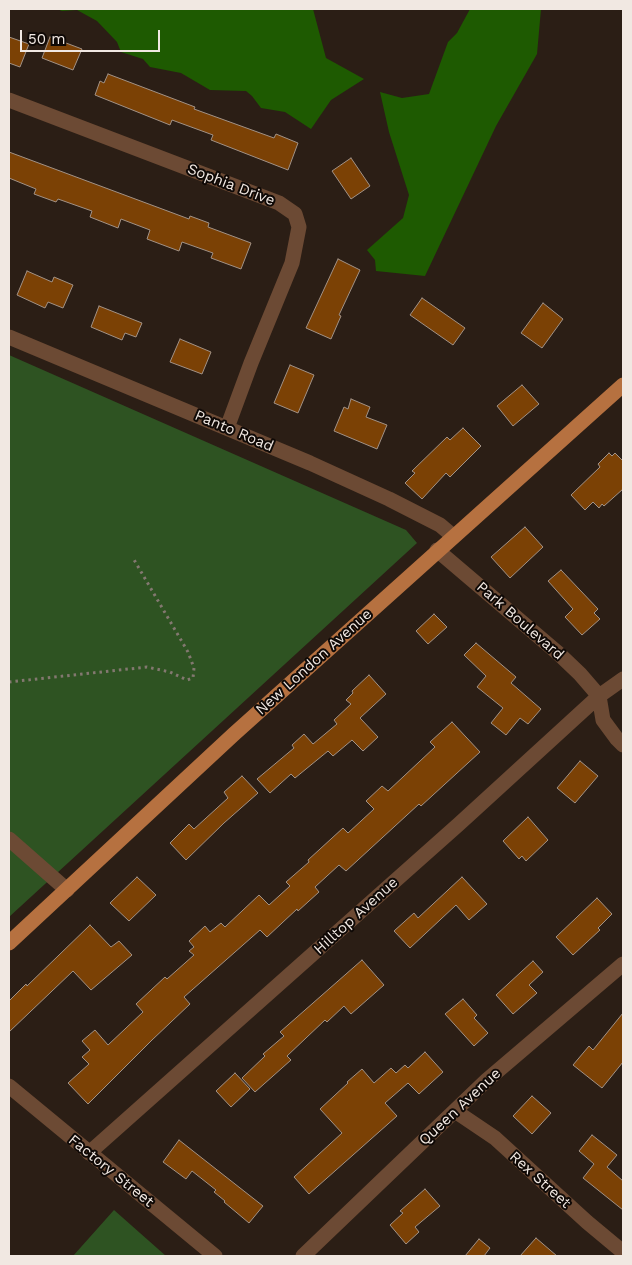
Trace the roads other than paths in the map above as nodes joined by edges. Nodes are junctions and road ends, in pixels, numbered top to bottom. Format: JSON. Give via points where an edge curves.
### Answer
{"nodes":[{"id":1,"x":9,"y":100,"type":"edge"},
{"id":2,"x":9,"y":336,"type":"edge"},
{"id":3,"x":623,"y":385,"type":"edge"},
{"id":4,"x":227,"y":428,"type":"junction"},
{"id":5,"x":454,"y":536,"type":"junction"},
{"id":6,"x":437,"y":550,"type":"junction"},
{"id":7,"x":623,"y":679,"type":"edge"},
{"id":8,"x":623,"y":695,"type":"edge"},
{"id":9,"x":600,"y":696,"type":"junction"},
{"id":10,"x":623,"y":745,"type":"edge"},
{"id":11,"x":9,"y":839,"type":"edge"},
{"id":12,"x":67,"y":890,"type":"junction"},
{"id":13,"x":9,"y":942,"type":"edge"},
{"id":14,"x":623,"y":964,"type":"edge"},
{"id":15,"x":9,"y":1086,"type":"edge"},
{"id":16,"x":455,"y":1110,"type":"junction"},
{"id":17,"x":88,"y":1153,"type":"junction"},
{"id":18,"x":623,"y":1252,"type":"edge"},
{"id":19,"x":215,"y":1256,"type":"edge"},
{"id":20,"x":302,"y":1256,"type":"edge"}],
"edges":[{"from":1,"to":4,"type":"street","name":"Sophia Drive","via":[[279,203],[295,214],[299,227],[292,264]]},
{"from":2,"to":4,"type":"street","name":"Panto Road"},
{"from":3,"to":5,"type":"main road","name":"New London Avenue"},
{"from":4,"to":5,"type":"street","name":"Panto Road","via":[[389,498]]},
{"from":5,"to":6,"type":"main road","name":"New London Avenue"},
{"from":6,"to":9,"type":"street","name":"Park Boulevard","via":[[558,653]]},
{"from":6,"to":12,"type":"main road","name":"New London Avenue"},
{"from":7,"to":9,"type":"street","name":"Hilltop Avenue"},
{"from":8,"to":9,"type":"street"},
{"from":9,"to":10,"type":"street","via":[[603,720]]},
{"from":9,"to":17,"type":"street","name":"Hilltop Avenue"},
{"from":11,"to":12,"type":"street"},
{"from":12,"to":13,"type":"main road","name":"New London Avenue"},
{"from":14,"to":16,"type":"street","name":"Queen Avenue"},
{"from":15,"to":17,"type":"street","name":"Factory Street"},
{"from":16,"to":18,"type":"street","name":"Rex Street","via":[[495,1138]]},
{"from":16,"to":20,"type":"street","name":"Queen Avenue"},
{"from":17,"to":19,"type":"street","name":"Factory Street"}]}
